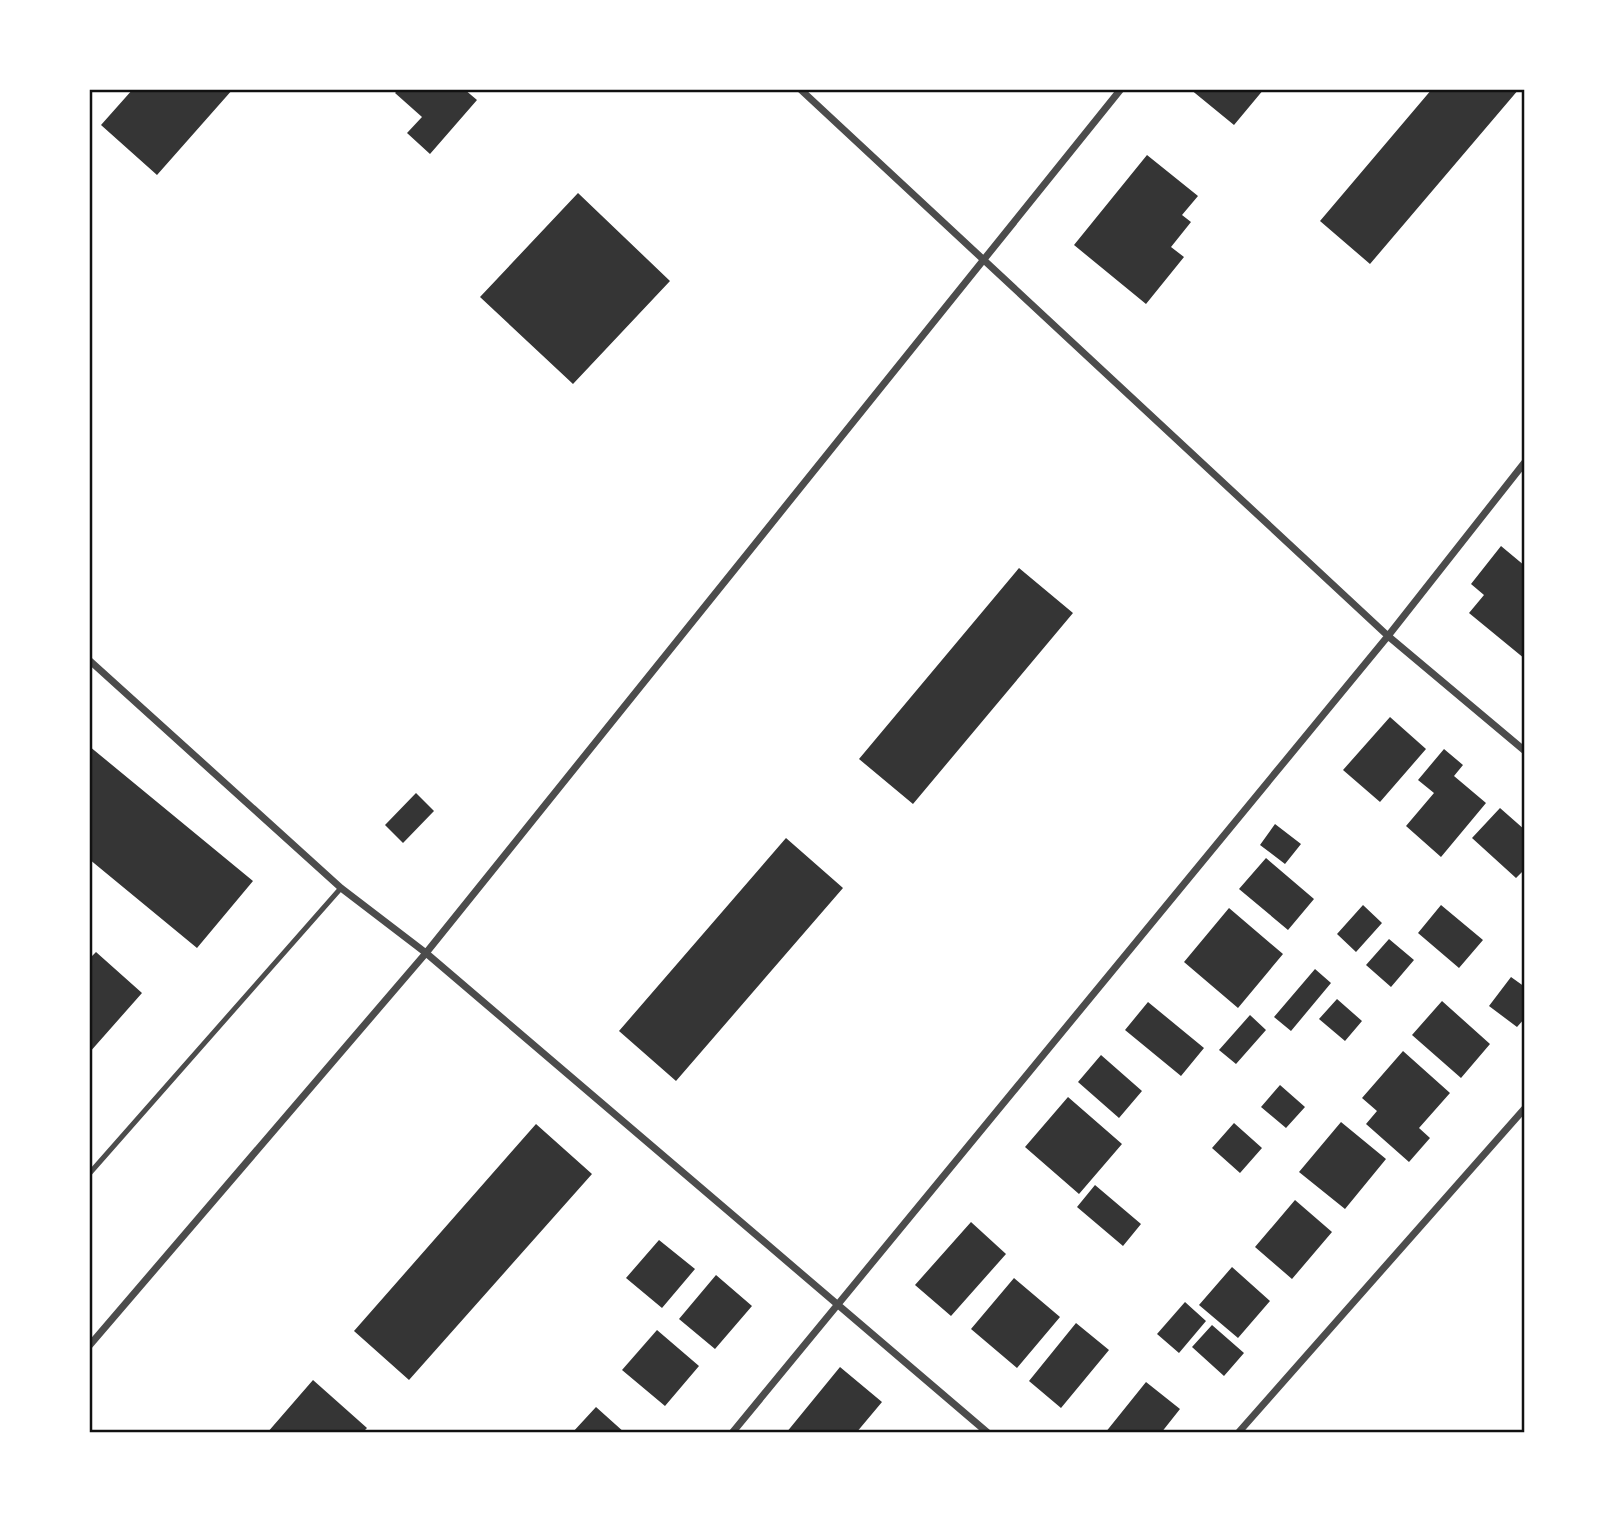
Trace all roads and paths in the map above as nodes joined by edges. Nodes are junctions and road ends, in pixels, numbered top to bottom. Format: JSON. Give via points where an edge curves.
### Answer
{"nodes":[{"id":1,"x":800,"y":89,"type":"edge"},
{"id":2,"x":1121,"y":89,"type":"edge"},
{"id":3,"x":986,"y":260,"type":"junction"},
{"id":4,"x":1525,"y":462,"type":"edge"},
{"id":5,"x":1388,"y":636,"type":"junction"},
{"id":6,"x":89,"y":660,"type":"edge"},
{"id":7,"x":1525,"y":751,"type":"edge"},
{"id":8,"x":341,"y":888,"type":"junction"},
{"id":9,"x":426,"y":953,"type":"junction"},
{"id":10,"x":1525,"y":1108,"type":"edge"},
{"id":11,"x":89,"y":1174,"type":"edge"},
{"id":12,"x":839,"y":1305,"type":"junction"},
{"id":13,"x":89,"y":1346,"type":"edge"},
{"id":14,"x":732,"y":1433,"type":"edge"},
{"id":15,"x":988,"y":1433,"type":"edge"},
{"id":16,"x":1238,"y":1433,"type":"edge"}],
"edges":[{"from":1,"to":3,"type":"street"},
{"from":2,"to":3,"type":"street"},
{"from":3,"to":5,"type":"street"},
{"from":3,"to":9,"type":"street"},
{"from":4,"to":5,"type":"street"},
{"from":5,"to":7,"type":"street"},
{"from":5,"to":12,"type":"street"},
{"from":6,"to":8,"type":"street"},
{"from":8,"to":9,"type":"street"},
{"from":8,"to":11,"type":"lane"},
{"from":9,"to":12,"type":"street"},
{"from":9,"to":13,"type":"street"},
{"from":10,"to":16,"type":"street"},
{"from":12,"to":14,"type":"street"},
{"from":12,"to":15,"type":"street"}]}
